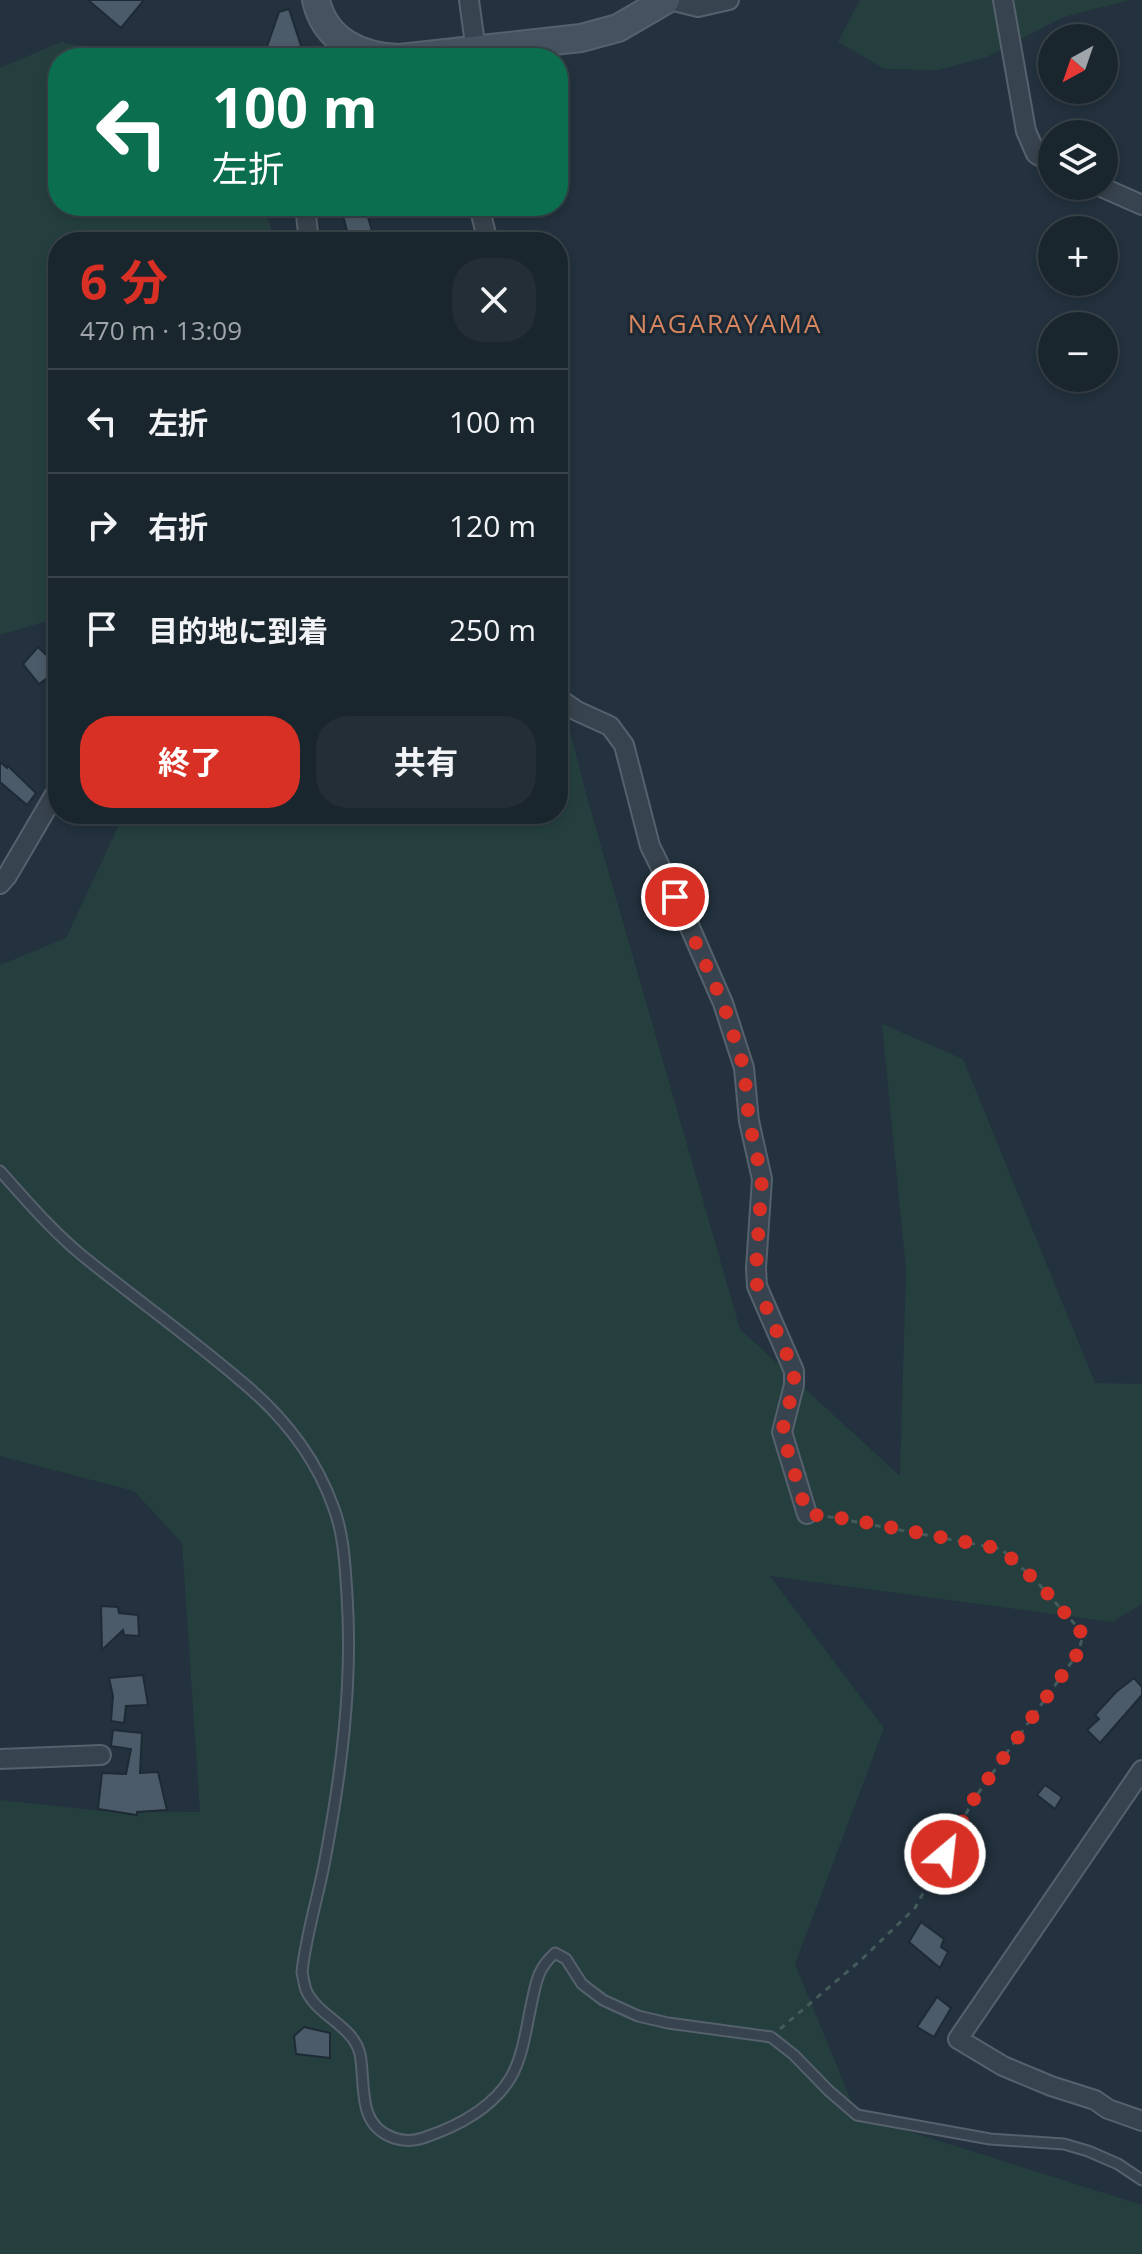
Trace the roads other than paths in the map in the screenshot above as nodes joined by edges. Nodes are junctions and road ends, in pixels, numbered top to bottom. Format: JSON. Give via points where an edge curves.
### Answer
{"nodes":[{"id":1,"x":316,"y":0,"type":"edge"},
{"id":2,"x":469,"y":0,"type":"edge"},
{"id":3,"x":668,"y":0,"type":"edge"},
{"id":4,"x":729,"y":0,"type":"edge"},
{"id":5,"x":1003,"y":0,"type":"edge"},
{"id":6,"x":348,"y":48,"type":"edge"},
{"id":7,"x":489,"y":48,"type":"edge"},
{"id":8,"x":517,"y":48,"type":"edge"},
{"id":9,"x":1038,"y":155,"type":"edge"},
{"id":10,"x":1118,"y":194,"type":"edge"},
{"id":11,"x":1142,"y":205,"type":"edge"},
{"id":12,"x":568,"y":705,"type":"edge"},
{"id":13,"x":48,"y":806,"type":"edge"},
{"id":14,"x":0,"y":884,"type":"edge"},
{"id":15,"x":0,"y":1171,"type":"edge"},
{"id":16,"x":807,"y":1514,"type":"road end"},
{"id":17,"x":101,"y":1755,"type":"dead end"},
{"id":18,"x":0,"y":1759,"type":"edge"},
{"id":19,"x":1142,"y":1770,"type":"edge"},
{"id":20,"x":1142,"y":2121,"type":"edge"},
{"id":21,"x":1142,"y":2180,"type":"edge"}],
"edges":[{"from":1,"to":6,"type":"street","via":[[331,32]]},
{"from":2,"to":7,"type":"street"},
{"from":3,"to":4,"type":"street","via":[[698,7]]},
{"from":3,"to":8,"type":"street","via":[[618,28]]},
{"from":5,"to":9,"type":"street","via":[[1026,131]]},
{"from":10,"to":11,"type":"street"},
{"from":12,"to":16,"type":"street","via":[[610,726],[624,745],[650,846],[723,1003],[744,1068],[762,1179],[757,1286],[794,1371],[782,1432]]},
{"from":13,"to":14,"type":"street"},
{"from":15,"to":21,"type":"lane","via":[[84,1257],[277,1414],[320,1474],[334,1506],[347,1588],[347,1709],[340,1774],[302,1972],[311,1998],[352,2037],[359,2052],[365,2112],[385,2134],[417,2141],[452,2128],[493,2100],[521,2053],[542,1964],[555,1953],[603,2000],[638,2016],[771,2037],[857,2115],[990,2139],[1064,2144],[1098,2155]]},
{"from":17,"to":18,"type":"street"},
{"from":19,"to":20,"type":"street","via":[[958,2039],[1003,2066]]}]}
